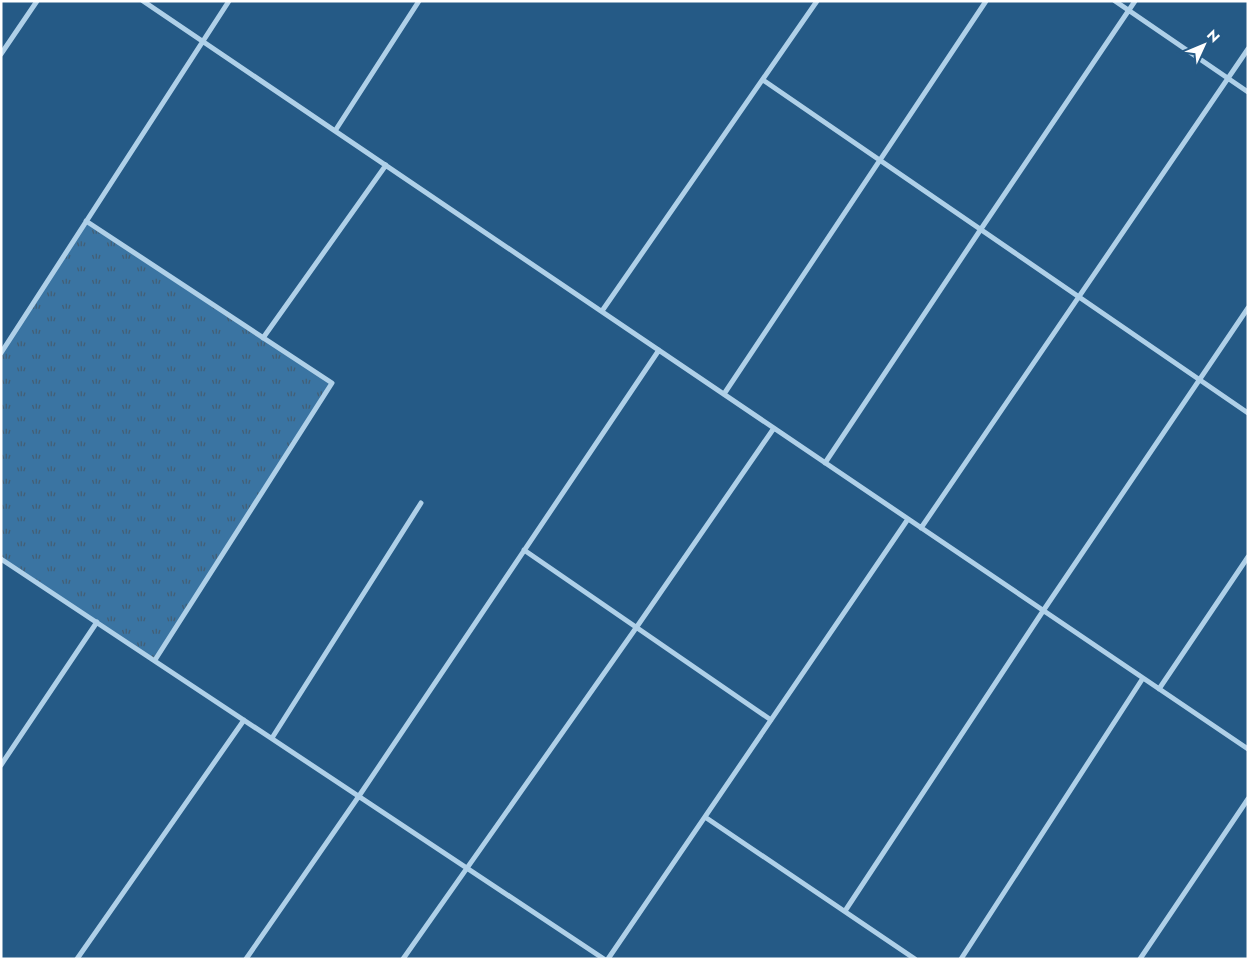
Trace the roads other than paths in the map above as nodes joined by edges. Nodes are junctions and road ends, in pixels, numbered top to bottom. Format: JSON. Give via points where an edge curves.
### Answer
{"nodes":[{"id":1,"x":37,"y":1,"type":"edge"},
{"id":2,"x":144,"y":1,"type":"edge"},
{"id":3,"x":229,"y":1,"type":"edge"},
{"id":4,"x":419,"y":1,"type":"edge"},
{"id":5,"x":817,"y":1,"type":"edge"},
{"id":6,"x":986,"y":1,"type":"edge"},
{"id":7,"x":1116,"y":1,"type":"edge"},
{"id":8,"x":1135,"y":1,"type":"edge"},
{"id":9,"x":1129,"y":11,"type":"junction"},
{"id":10,"x":203,"y":41,"type":"junction"},
{"id":11,"x":1248,"y":48,"type":"edge"},
{"id":12,"x":1,"y":54,"type":"edge"},
{"id":13,"x":1228,"y":78,"type":"junction"},
{"id":14,"x":763,"y":80,"type":"junction"},
{"id":15,"x":1248,"y":92,"type":"edge"},
{"id":16,"x":335,"y":131,"type":"junction"},
{"id":17,"x":880,"y":160,"type":"junction"},
{"id":18,"x":386,"y":165,"type":"junction"},
{"id":19,"x":86,"y":222,"type":"junction"},
{"id":20,"x":981,"y":229,"type":"junction"},
{"id":21,"x":1079,"y":297,"type":"junction"},
{"id":22,"x":1248,"y":308,"type":"edge"},
{"id":23,"x":602,"y":311,"type":"junction"},
{"id":24,"x":263,"y":338,"type":"junction"},
{"id":25,"x":659,"y":350,"type":"junction"},
{"id":26,"x":1,"y":353,"type":"edge"},
{"id":27,"x":1200,"y":380,"type":"junction"},
{"id":28,"x":724,"y":394,"type":"junction"},
{"id":29,"x":1248,"y":413,"type":"edge"},
{"id":30,"x":774,"y":428,"type":"junction"},
{"id":31,"x":826,"y":463,"type":"junction"},
{"id":32,"x":421,"y":504,"type":"dead end"},
{"id":33,"x":908,"y":519,"type":"junction"},
{"id":34,"x":921,"y":528,"type":"junction"},
{"id":35,"x":524,"y":550,"type":"junction"},
{"id":36,"x":1248,"y":557,"type":"edge"},
{"id":37,"x":2,"y":562,"type":"edge"},
{"id":38,"x":1043,"y":610,"type":"junction"},
{"id":39,"x":97,"y":622,"type":"junction"},
{"id":40,"x":636,"y":628,"type":"junction"},
{"id":41,"x":155,"y":660,"type":"junction"},
{"id":42,"x":1143,"y":678,"type":"junction"},
{"id":43,"x":1159,"y":689,"type":"junction"},
{"id":44,"x":244,"y":720,"type":"junction"},
{"id":45,"x":771,"y":720,"type":"junction"},
{"id":46,"x":272,"y":738,"type":"junction"},
{"id":47,"x":1248,"y":749,"type":"edge"},
{"id":48,"x":1,"y":765,"type":"edge"},
{"id":49,"x":359,"y":796,"type":"junction"},
{"id":50,"x":1248,"y":800,"type":"edge"},
{"id":51,"x":705,"y":817,"type":"junction"},
{"id":52,"x":468,"y":868,"type":"junction"},
{"id":53,"x":845,"y":911,"type":"junction"},
{"id":54,"x":77,"y":959,"type":"edge"},
{"id":55,"x":246,"y":959,"type":"edge"},
{"id":56,"x":403,"y":959,"type":"edge"},
{"id":57,"x":606,"y":959,"type":"edge"},
{"id":58,"x":915,"y":959,"type":"edge"},
{"id":59,"x":961,"y":959,"type":"edge"},
{"id":60,"x":1140,"y":959,"type":"edge"}],
"edges":[{"from":1,"to":12,"type":"street"},
{"from":2,"to":10,"type":"street"},
{"from":3,"to":10,"type":"street"},
{"from":4,"to":16,"type":"street"},
{"from":5,"to":14,"type":"street"},
{"from":6,"to":17,"type":"street"},
{"from":7,"to":9,"type":"street"},
{"from":8,"to":9,"type":"street"},
{"from":9,"to":13,"type":"street"},
{"from":9,"to":20,"type":"street"},
{"from":10,"to":16,"type":"street"},
{"from":10,"to":19,"type":"street"},
{"from":11,"to":13,"type":"street"},
{"from":13,"to":15,"type":"street"},
{"from":13,"to":21,"type":"street"},
{"from":14,"to":17,"type":"street"},
{"from":14,"to":23,"type":"street"},
{"from":16,"to":18,"type":"street"},
{"from":17,"to":20,"type":"street"},
{"from":17,"to":28,"type":"street"},
{"from":18,"to":23,"type":"street"},
{"from":18,"to":24,"type":"street"},
{"from":19,"to":24,"type":"street"},
{"from":19,"to":26,"type":"street"},
{"from":20,"to":21,"type":"street"},
{"from":20,"to":31,"type":"street"},
{"from":21,"to":27,"type":"street"},
{"from":21,"to":34,"type":"street"},
{"from":22,"to":27,"type":"street"},
{"from":23,"to":25,"type":"street"},
{"from":24,"to":41,"type":"street","via":[[332,383]]},
{"from":25,"to":28,"type":"street"},
{"from":25,"to":35,"type":"street"},
{"from":27,"to":29,"type":"street"},
{"from":27,"to":38,"type":"street"},
{"from":28,"to":30,"type":"street"},
{"from":30,"to":31,"type":"street"},
{"from":30,"to":40,"type":"street"},
{"from":31,"to":33,"type":"street"},
{"from":32,"to":46,"type":"street"},
{"from":33,"to":34,"type":"street"},
{"from":33,"to":45,"type":"street"},
{"from":34,"to":38,"type":"street"},
{"from":35,"to":40,"type":"street"},
{"from":35,"to":49,"type":"street"},
{"from":36,"to":43,"type":"street"},
{"from":37,"to":39,"type":"street"},
{"from":38,"to":42,"type":"street"},
{"from":38,"to":53,"type":"street"},
{"from":39,"to":41,"type":"street"},
{"from":39,"to":48,"type":"street"},
{"from":40,"to":45,"type":"street"},
{"from":40,"to":52,"type":"street"},
{"from":41,"to":44,"type":"street"},
{"from":42,"to":43,"type":"street"},
{"from":42,"to":59,"type":"street"},
{"from":43,"to":47,"type":"street"},
{"from":44,"to":46,"type":"street"},
{"from":44,"to":54,"type":"street"},
{"from":45,"to":51,"type":"street"},
{"from":46,"to":49,"type":"street"},
{"from":49,"to":52,"type":"street"},
{"from":49,"to":55,"type":"street"},
{"from":50,"to":60,"type":"street"},
{"from":51,"to":53,"type":"street"},
{"from":51,"to":57,"type":"street"},
{"from":52,"to":56,"type":"street"},
{"from":52,"to":57,"type":"street"},
{"from":53,"to":58,"type":"street"}]}
